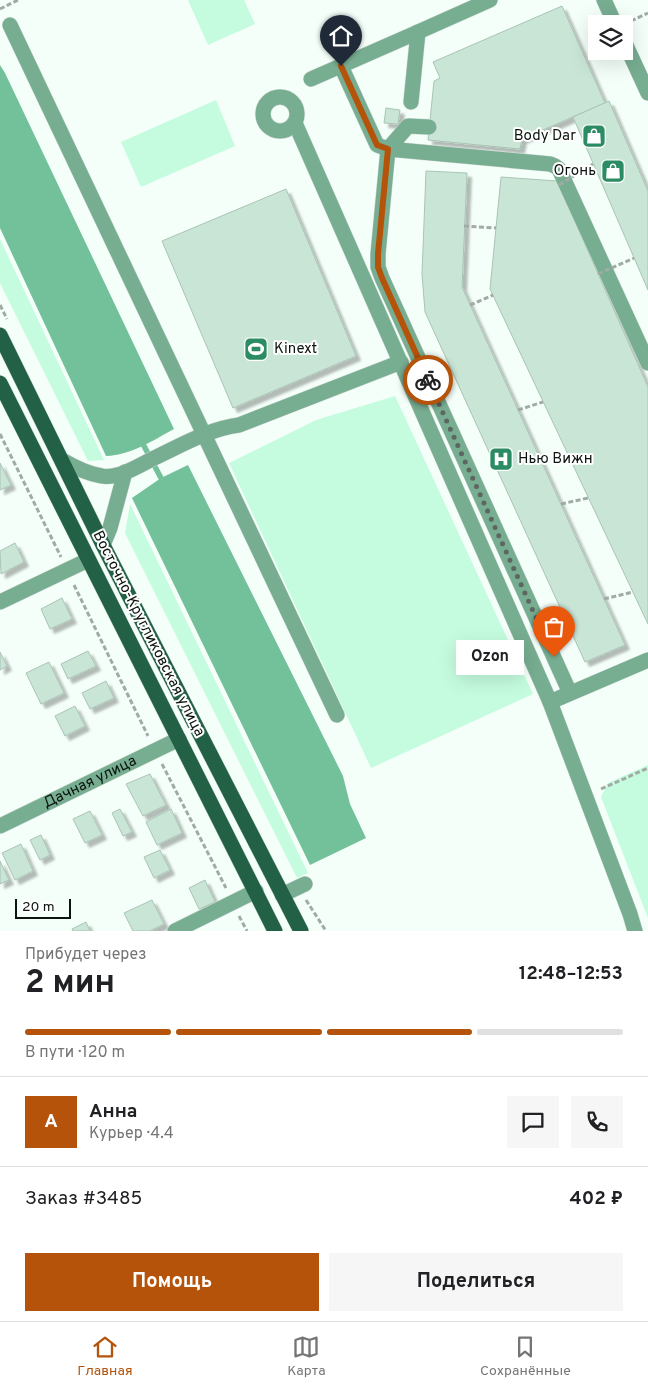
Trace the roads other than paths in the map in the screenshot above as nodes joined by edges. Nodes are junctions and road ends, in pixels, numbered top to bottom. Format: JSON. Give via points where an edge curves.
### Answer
{"nodes":[{"id":1,"x":490,"y":0,"type":"edge"},
{"id":2,"x":604,"y":0,"type":"edge"},
{"id":3,"x":612,"y":15,"type":"edge"},
{"id":4,"x":10,"y":25,"type":"dead end"},
{"id":5,"x":418,"y":32,"type":"junction"},
{"id":6,"x":633,"y":60,"type":"edge"},
{"id":7,"x":341,"y":66,"type":"junction"},
{"id":8,"x":311,"y":79,"type":"dead end"},
{"id":9,"x":648,"y":93,"type":"edge"},
{"id":10,"x":411,"y":102,"type":"dead end"},
{"id":11,"x":295,"y":123,"type":"dead end"},
{"id":12,"x":430,"y":127,"type":"dead end"},
{"id":13,"x":388,"y":149,"type":"junction"},
{"id":14,"x":0,"y":334,"type":"edge"},
{"id":15,"x":401,"y":362,"type":"junction"},
{"id":16,"x":648,"y":363,"type":"edge"},
{"id":17,"x":0,"y":383,"type":"edge"},
{"id":18,"x":5,"y":404,"type":"edge"},
{"id":19,"x":204,"y":434,"type":"junction"},
{"id":20,"x":62,"y":460,"type":"junction"},
{"id":21,"x":125,"y":472,"type":"junction"},
{"id":22,"x":103,"y":545,"type":"junction"},
{"id":23,"x":88,"y":560,"type":"junction"},
{"id":24,"x":0,"y":602,"type":"edge"},
{"id":25,"x":648,"y":660,"type":"edge"},
{"id":26,"x":570,"y":693,"type":"junction"},
{"id":27,"x":550,"y":702,"type":"junction"},
{"id":28,"x":337,"y":715,"type":"dead end"},
{"id":29,"x":179,"y":739,"type":"junction"},
{"id":30,"x":0,"y":826,"type":"edge"},
{"id":31,"x":305,"y":884,"type":"dead end"},
{"id":32,"x":256,"y":891,"type":"junction"},
{"id":33,"x":282,"y":895,"type":"junction"},
{"id":34,"x":175,"y":931,"type":"edge"},
{"id":35,"x":276,"y":931,"type":"edge"},
{"id":36,"x":301,"y":931,"type":"edge"},
{"id":37,"x":635,"y":931,"type":"edge"}],
"edges":[{"from":1,"to":5,"type":"street"},
{"from":2,"to":3,"type":"street"},
{"from":4,"to":19,"type":"street"},
{"from":5,"to":7,"type":"street"},
{"from":5,"to":10,"type":"street"},
{"from":6,"to":9,"type":"street"},
{"from":7,"to":8,"type":"street"},
{"from":7,"to":13,"type":"street","via":[[377,145]]},
{"from":11,"to":15,"type":"street"},
{"from":12,"to":13,"type":"street","via":[[408,126]]},
{"from":13,"to":16,"type":"street","via":[[555,166]]},
{"from":13,"to":26,"type":"street","via":[[378,267]]},
{"from":14,"to":20,"type":"main road","name":"Восточно-Кругликовская улица"},
{"from":15,"to":19,"type":"street","via":[[239,425]]},
{"from":15,"to":27,"type":"street"},
{"from":17,"to":18,"type":"main road","name":"Восточно-Кругликовская улица"},
{"from":18,"to":23,"type":"main road","name":"Восточно-Кругликовская улица"},
{"from":19,"to":21,"type":"street"},
{"from":19,"to":28,"type":"street"},
{"from":20,"to":21,"type":"street","via":[[103,477]]},
{"from":20,"to":22,"type":"main road","name":"Восточно-Кругликовская улица"},
{"from":21,"to":22,"type":"street"},
{"from":22,"to":33,"type":"main road","name":"Восточно-Кругликовская улица"},
{"from":23,"to":24,"type":"street"},
{"from":23,"to":29,"type":"main road","name":"Восточно-Кругликовская улица"},
{"from":25,"to":26,"type":"street"},
{"from":26,"to":27,"type":"street"},
{"from":27,"to":37,"type":"street"},
{"from":29,"to":30,"type":"street","name":"Дачная улица"},
{"from":29,"to":32,"type":"main road","name":"Восточно-Кругликовская улица"},
{"from":31,"to":33,"type":"street"},
{"from":32,"to":34,"type":"street"},
{"from":32,"to":35,"type":"main road","name":"Восточно-Кругликовская улица"},
{"from":33,"to":36,"type":"main road","name":"Восточно-Кругликовская улица"}]}
